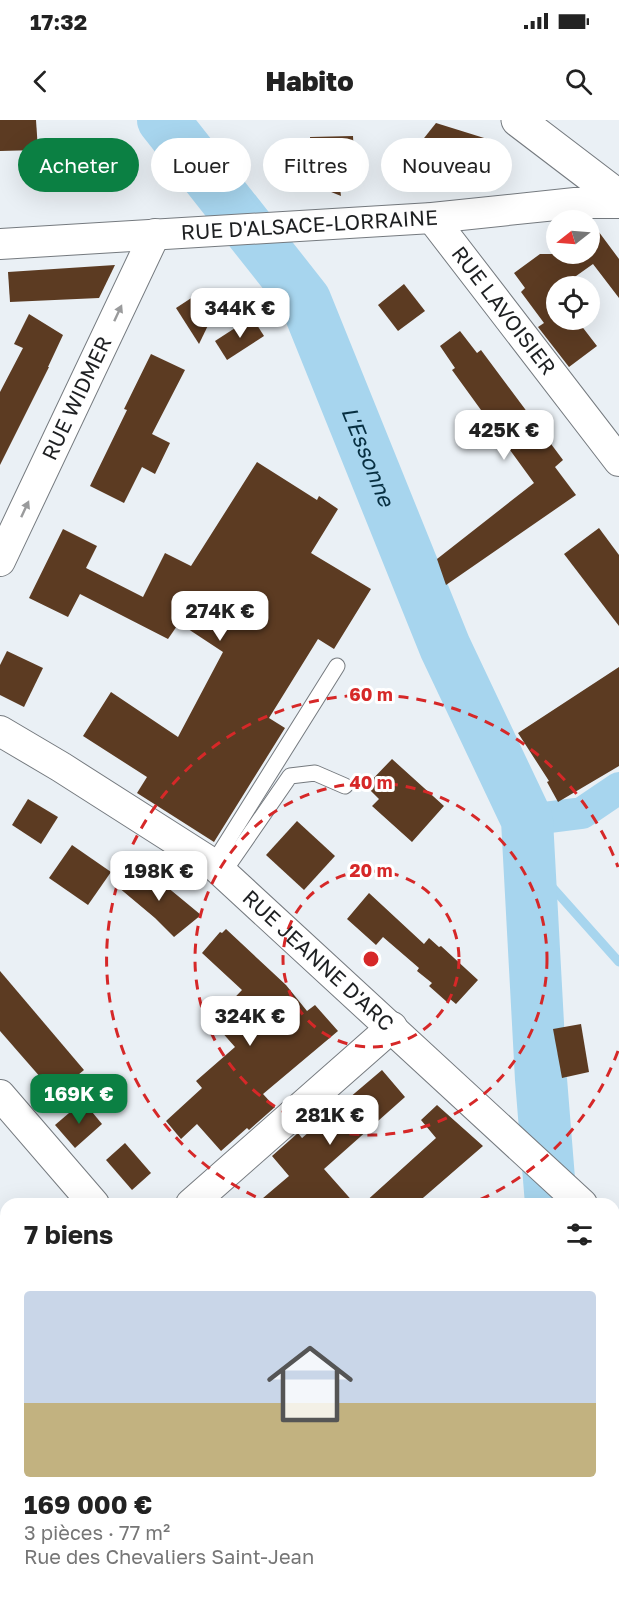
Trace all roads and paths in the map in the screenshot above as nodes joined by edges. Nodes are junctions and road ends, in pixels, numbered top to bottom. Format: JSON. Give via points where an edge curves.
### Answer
{"nodes":[{"id":1,"x":518,"y":120,"type":"edge"},
{"id":2,"x":619,"y":197,"type":"edge"},
{"id":3,"x":619,"y":203,"type":"edge"},
{"id":4,"x":432,"y":218,"type":"junction"},
{"id":5,"x":155,"y":234,"type":"junction"},
{"id":6,"x":0,"y":244,"type":"edge"},
{"id":7,"x":619,"y":461,"type":"edge"},
{"id":8,"x":0,"y":561,"type":"edge"},
{"id":9,"x":337,"y":666,"type":"dead end"},
{"id":10,"x":0,"y":731,"type":"edge"},
{"id":11,"x":345,"y":786,"type":"dead end"},
{"id":12,"x":218,"y":869,"type":"junction"},
{"id":13,"x":392,"y":1027,"type":"junction"},
{"id":14,"x":0,"y":1095,"type":"edge"},
{"id":15,"x":89,"y":1198,"type":"edge"},
{"id":16,"x":198,"y":1198,"type":"edge"},
{"id":17,"x":576,"y":1198,"type":"edge"}],
"edges":[{"from":1,"to":2,"type":"street"},
{"from":3,"to":4,"type":"street","name":"RUE D'ALSACE-LORRAINE","via":[[575,203]]},
{"from":4,"to":5,"type":"street","name":"RUE D'ALSACE-LORRAINE"},
{"from":4,"to":7,"type":"street","name":"RUE LAVOISIER"},
{"from":5,"to":6,"type":"street","name":"RUE D'ALSACE-LORRAINE"},
{"from":8,"to":5,"type":"street","name":"RUE WIDMER","one_way":true},
{"from":9,"to":12,"type":"lane"},
{"from":10,"to":12,"type":"street","name":"RUE JEANNE D'ARC"},
{"from":11,"to":12,"type":"lane","via":[[315,773],[290,776]]},
{"from":12,"to":13,"type":"street","name":"RUE JEANNE D'ARC"},
{"from":13,"to":16,"type":"street"},
{"from":13,"to":17,"type":"street","name":"RUE JEANNE D'ARC"},
{"from":14,"to":15,"type":"street"}]}
